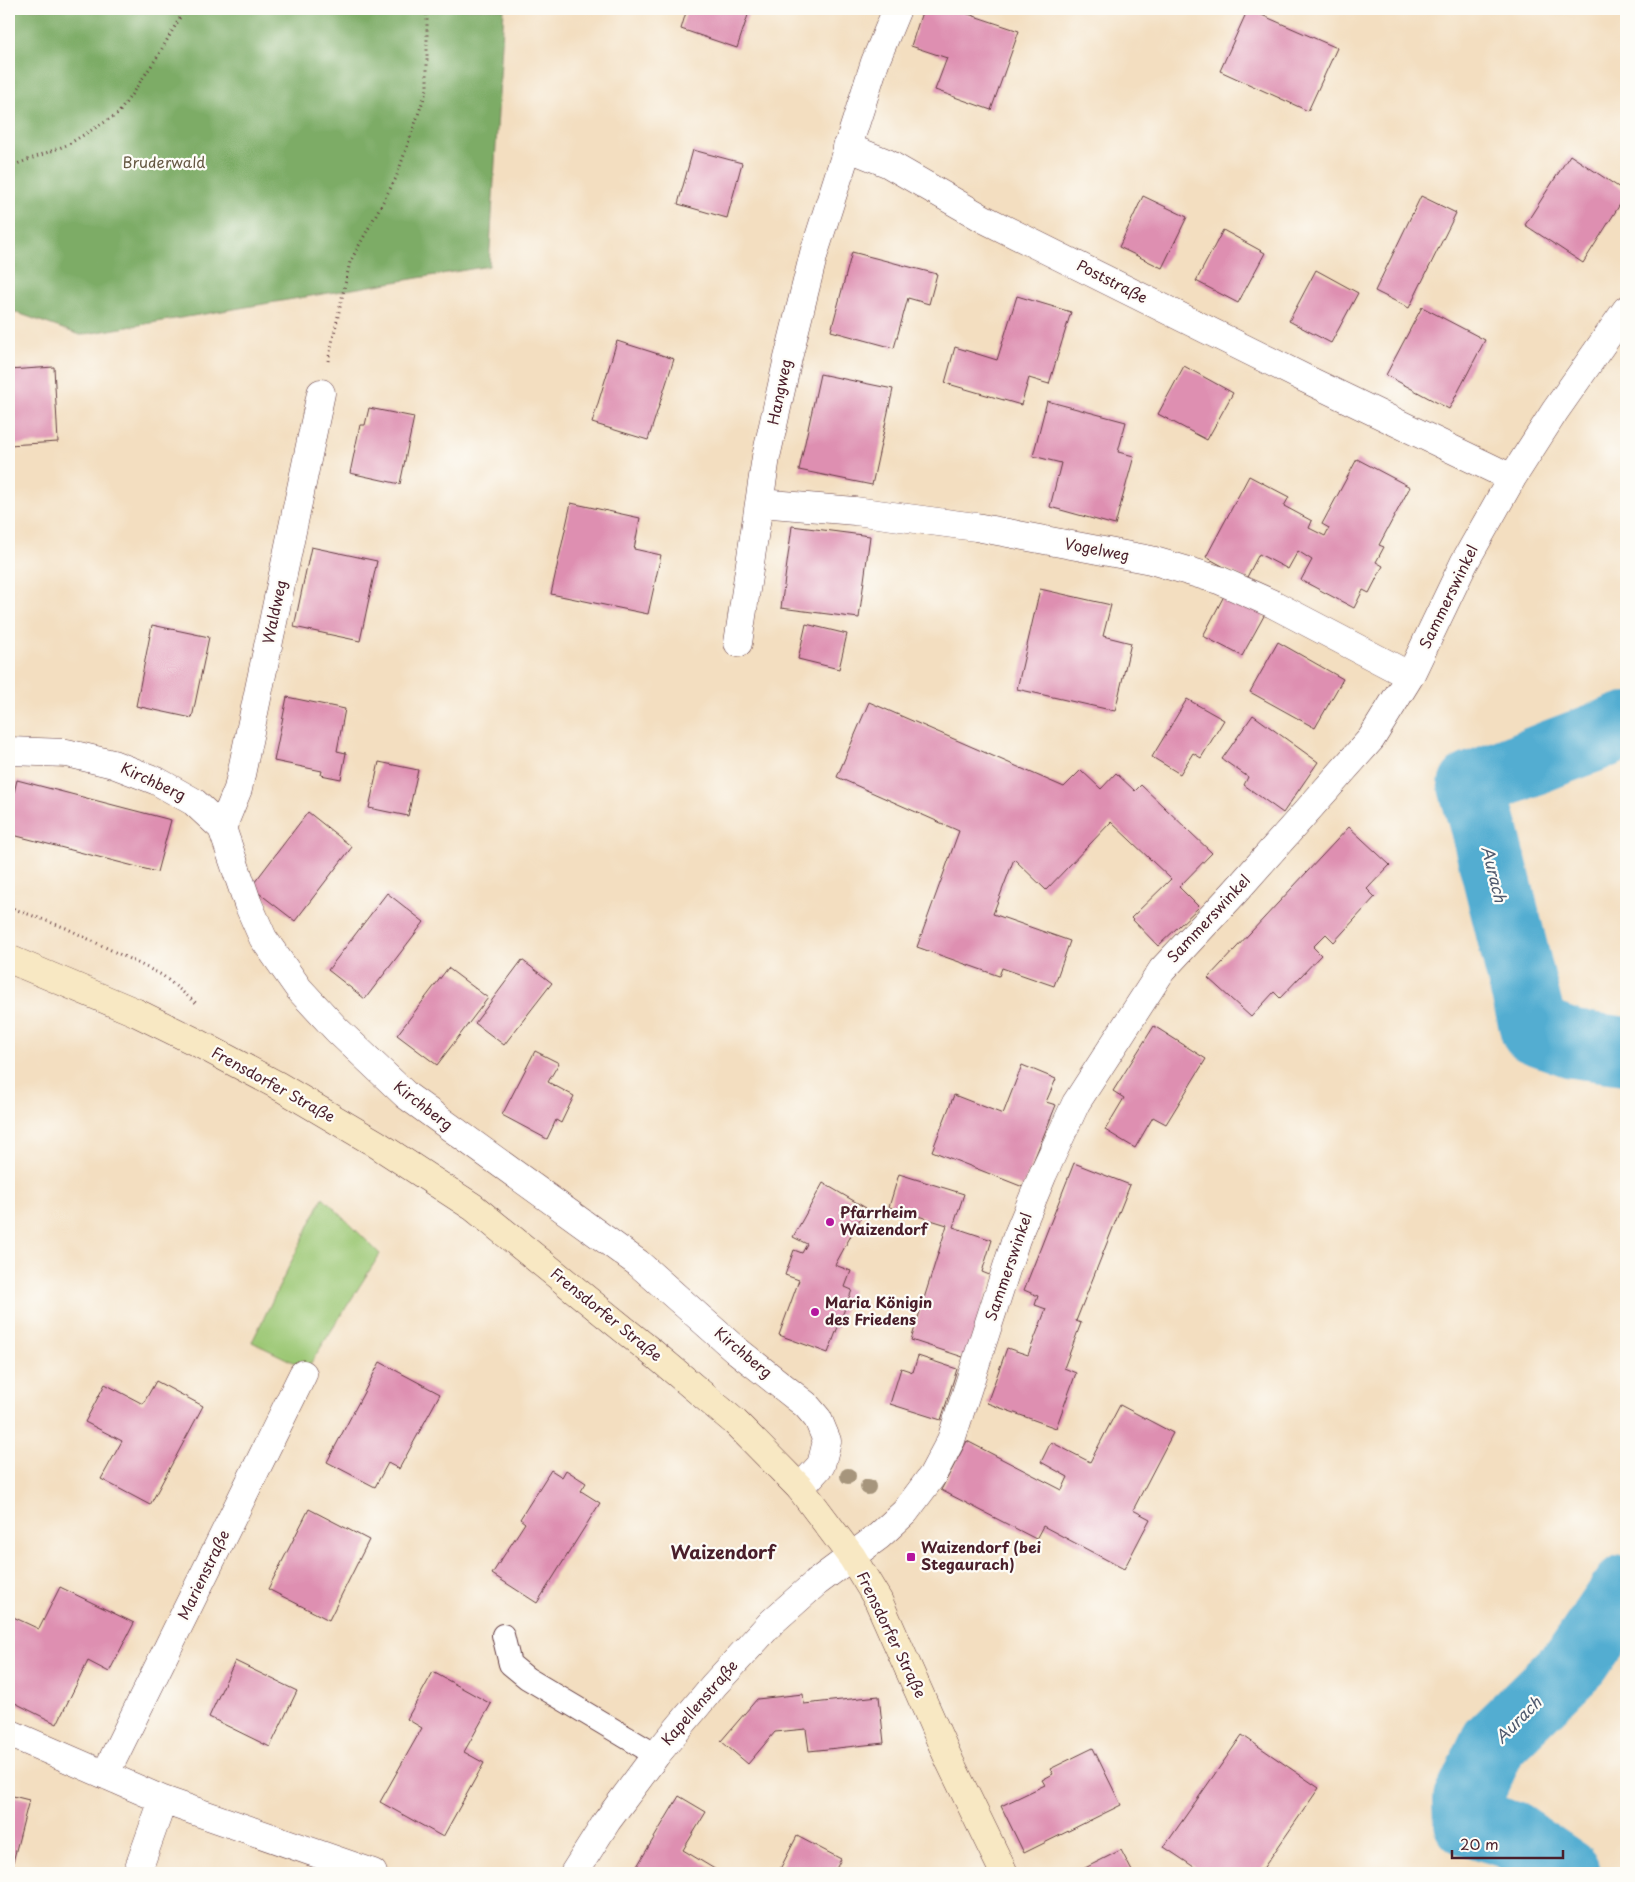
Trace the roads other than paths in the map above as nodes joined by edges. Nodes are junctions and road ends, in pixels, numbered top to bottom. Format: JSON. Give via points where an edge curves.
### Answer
{"nodes":[{"id":1,"x":897,"y":9,"type":"edge"},
{"id":2,"x":847,"y":147,"type":"junction"},
{"id":3,"x":1626,"y":310,"type":"edge"},
{"id":4,"x":321,"y":393,"type":"road end"},
{"id":5,"x":1512,"y":478,"type":"junction"},
{"id":6,"x":760,"y":503,"type":"junction"},
{"id":7,"x":738,"y":643,"type":"dead end"},
{"id":8,"x":1410,"y":676,"type":"junction"},
{"id":9,"x":9,"y":751,"type":"edge"},
{"id":10,"x":222,"y":828,"type":"junction"},
{"id":11,"x":9,"y":959,"type":"edge"},
{"id":12,"x":303,"y":1374,"type":"dead end"},
{"id":13,"x":800,"y":1488,"type":"junction"},
{"id":14,"x":852,"y":1557,"type":"junction"},
{"id":15,"x":503,"y":1635,"type":"dead end"},
{"id":16,"x":9,"y":1733,"type":"edge"},
{"id":17,"x":656,"y":1755,"type":"junction"},
{"id":18,"x":105,"y":1775,"type":"junction"},
{"id":19,"x":163,"y":1800,"type":"junction"},
{"id":20,"x":137,"y":1873,"type":"edge"},
{"id":21,"x":373,"y":1873,"type":"edge"},
{"id":22,"x":574,"y":1873,"type":"edge"},
{"id":23,"x":1004,"y":1873,"type":"edge"}],
"edges":[{"from":1,"to":2,"type":"street","via":[[874,62]]},
{"from":2,"to":5,"type":"street","name":"Poststraße","via":[[887,163],[984,219]]},
{"from":2,"to":6,"type":"street","name":"Hangweg","via":[[814,253],[788,358],[766,457]]},
{"from":3,"to":5,"type":"street","name":"Sammerswinkel"},
{"from":4,"to":10,"type":"street","name":"Waldweg","via":[[238,789]]},
{"from":5,"to":8,"type":"street","name":"Sammerswinkel","via":[[1464,564]]},
{"from":6,"to":7,"type":"street","name":"Hangweg"},
{"from":6,"to":8,"type":"street","name":"Vogelweg","via":[[855,511],[976,527],[1151,560],[1219,580],[1273,604]]},
{"from":8,"to":14,"type":"street","name":"Sammerswinkel","via":[[1371,739],[1162,970],[1113,1044],[1076,1103],[1043,1174],[1016,1239],[950,1440],[932,1476],[905,1512]]},
{"from":9,"to":10,"type":"street","name":"Kirchberg","via":[[67,753],[113,764],[157,781],[194,802]]},
{"from":10,"to":13,"type":"street","name":"Kirchberg","via":[[263,938],[299,989],[337,1030],[407,1096],[638,1263],[806,1405],[818,1419],[826,1441],[821,1465]]},
{"from":11,"to":13,"type":"main road","name":"Frensdorfer Straße","via":[[135,1012],[268,1081],[375,1144],[473,1208],[727,1415]]},
{"from":12,"to":18,"type":"street","name":"Marienstraße"},
{"from":13,"to":14,"type":"main road","name":"Frensdorfer Straße"},
{"from":14,"to":17,"type":"street","name":"Kapellenstraße","via":[[816,1582],[772,1622]]},
{"from":14,"to":23,"type":"main road","name":"Frensdorfer Straße","via":[[878,1600],[950,1762]]},
{"from":15,"to":17,"type":"lane","via":[[510,1664],[527,1678]]},
{"from":16,"to":18,"type":"street"},
{"from":17,"to":22,"type":"street","name":"Kapellenstraße","via":[[607,1821]]},
{"from":18,"to":19,"type":"street"},
{"from":19,"to":20,"type":"street"},
{"from":19,"to":21,"type":"street"}]}
